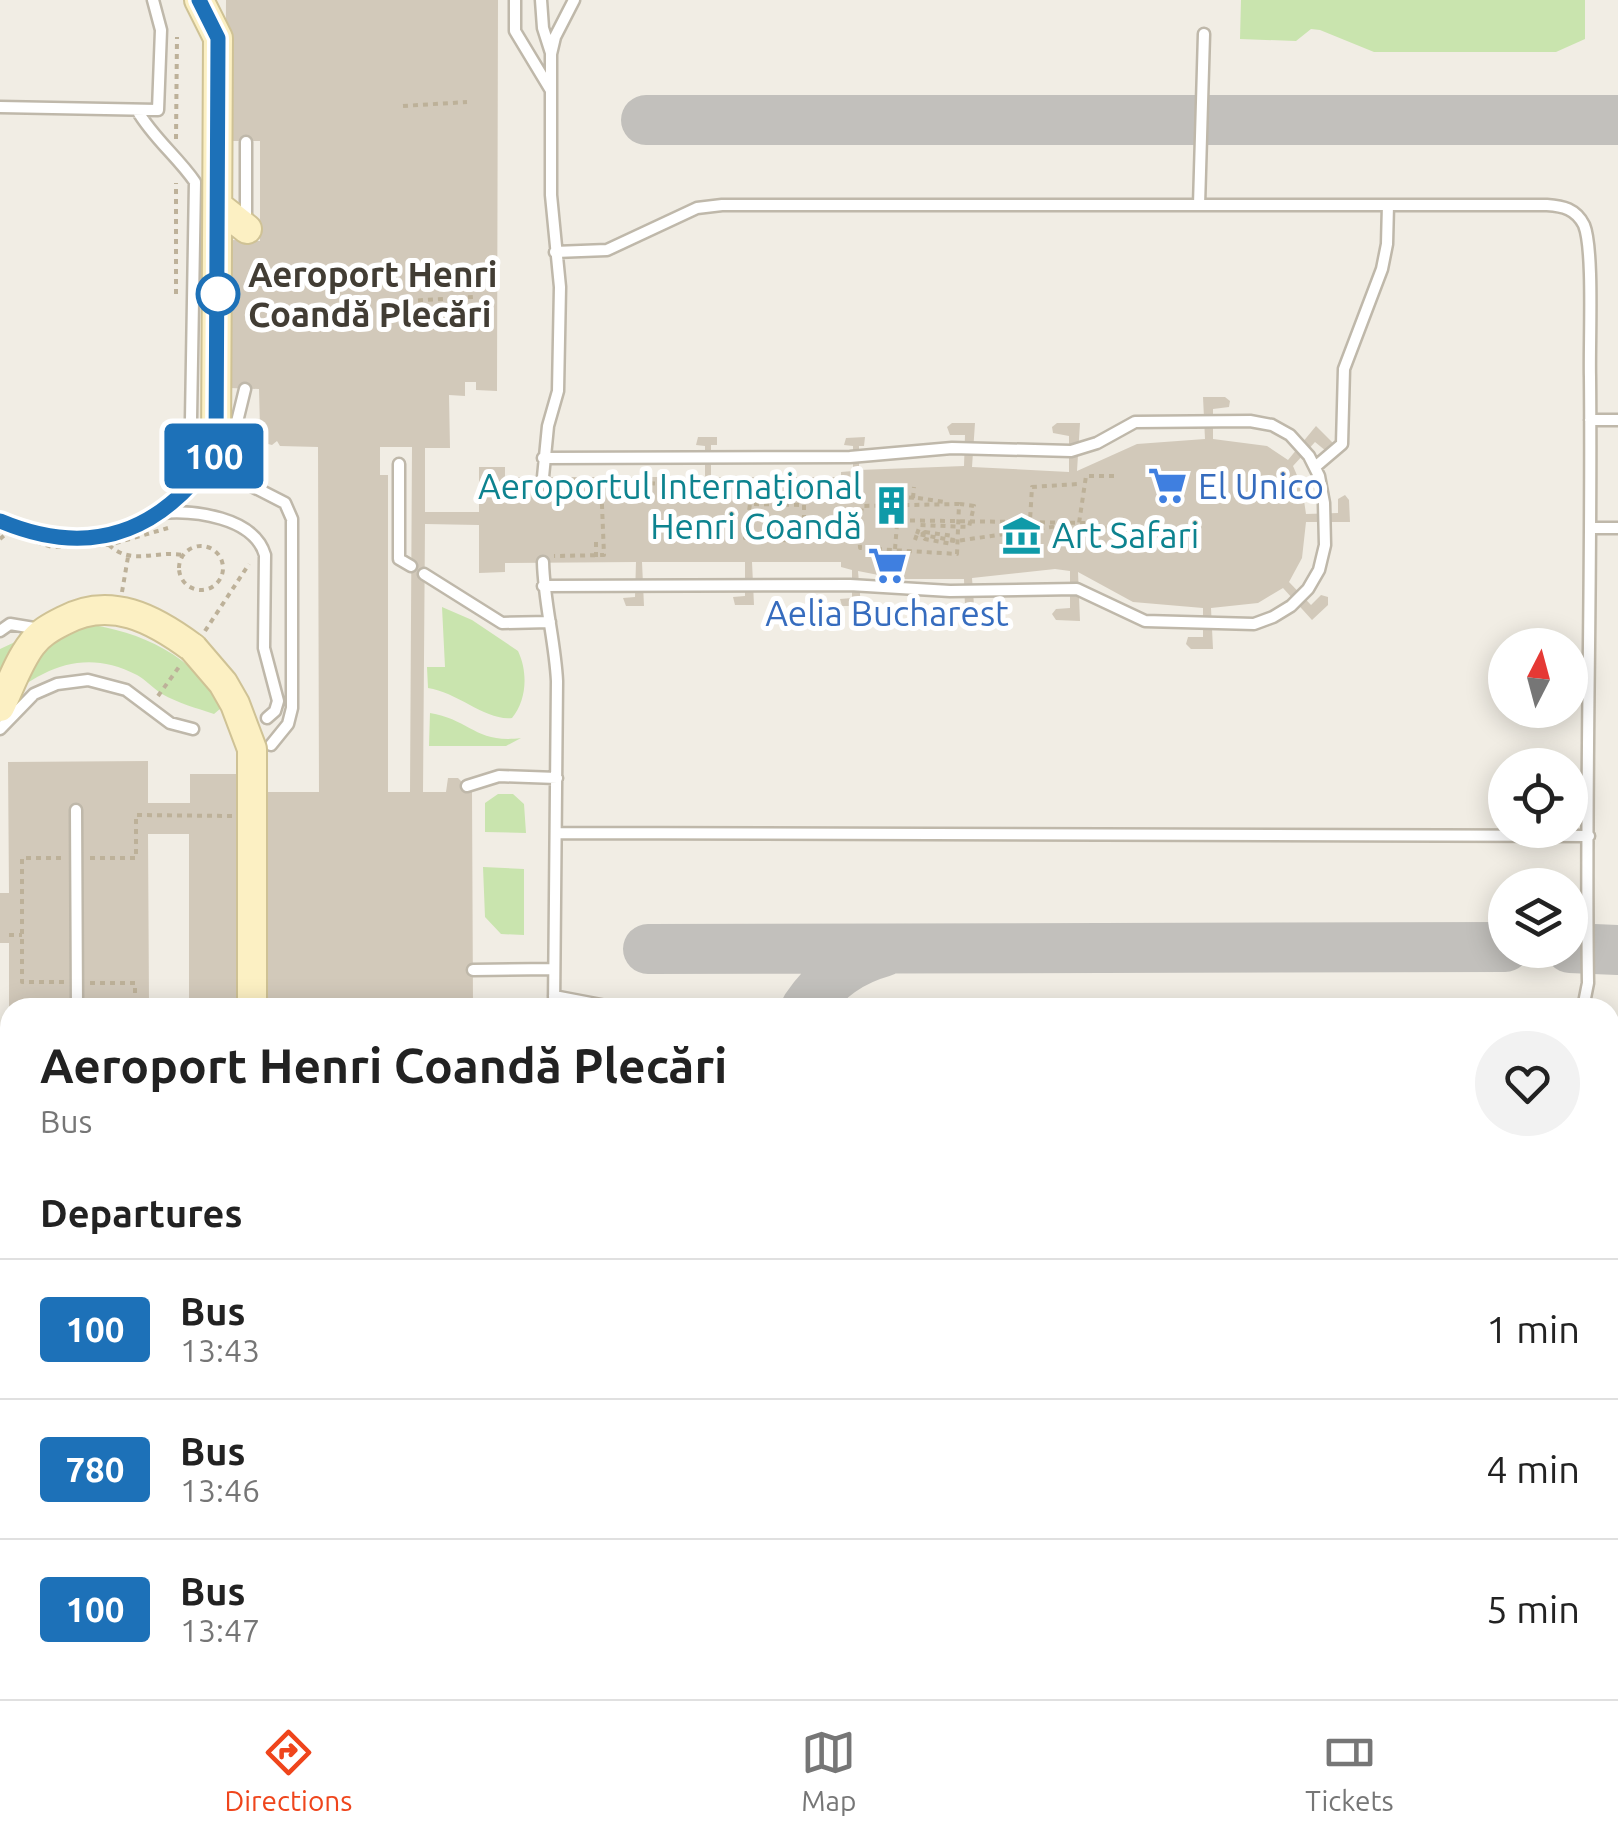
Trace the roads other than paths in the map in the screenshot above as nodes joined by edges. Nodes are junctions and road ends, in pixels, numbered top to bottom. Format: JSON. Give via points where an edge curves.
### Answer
{"nodes":[{"id":1,"x":153,"y":0,"type":"edge"},
{"id":2,"x":515,"y":0,"type":"edge"},
{"id":3,"x":541,"y":0,"type":"edge"},
{"id":4,"x":574,"y":0,"type":"edge"},
{"id":5,"x":209,"y":8,"type":"edge"},
{"id":6,"x":1204,"y":34,"type":"dead end"},
{"id":7,"x":552,"y":54,"type":"junction"},
{"id":8,"x":551,"y":91,"type":"junction"},
{"id":9,"x":0,"y":108,"type":"edge"},
{"id":10,"x":137,"y":110,"type":"junction"},
{"id":11,"x":246,"y":142,"type":"dead end"},
{"id":12,"x":1199,"y":205,"type":"junction"},
{"id":13,"x":1388,"y":205,"type":"junction"},
{"id":14,"x":218,"y":206,"type":"junction"},
{"id":15,"x":246,"y":235,"type":"joint"},
{"id":16,"x":556,"y":252,"type":"junction"},
{"id":17,"x":245,"y":388,"type":"dead end"},
{"id":18,"x":1590,"y":420,"type":"junction"},
{"id":19,"x":1618,"y":420,"type":"edge"},
{"id":20,"x":216,"y":448,"type":"junction"},
{"id":21,"x":542,"y":458,"type":"junction"},
{"id":22,"x":399,"y":464,"type":"dead end"},
{"id":23,"x":1314,"y":467,"type":"junction"},
{"id":24,"x":543,"y":477,"type":"dead end"},
{"id":25,"x":161,"y":513,"type":"dead end"},
{"id":26,"x":1590,"y":528,"type":"junction"},
{"id":27,"x":1618,"y":528,"type":"edge"},
{"id":28,"x":541,"y":559,"type":"road end"},
{"id":29,"x":412,"y":566,"type":"dead end"},
{"id":30,"x":424,"y":574,"type":"dead end"},
{"id":31,"x":544,"y":586,"type":"junction"},
{"id":32,"x":550,"y":622,"type":"junction"},
{"id":33,"x":46,"y":630,"type":"junction"},
{"id":34,"x":0,"y":631,"type":"edge"},
{"id":35,"x":0,"y":708,"type":"edge"},
{"id":36,"x":267,"y":718,"type":"dead end"},
{"id":37,"x":0,"y":729,"type":"edge"},
{"id":38,"x":193,"y":730,"type":"dead end"},
{"id":39,"x":271,"y":745,"type":"dead end"},
{"id":40,"x":557,"y":778,"type":"junction"},
{"id":41,"x":467,"y":786,"type":"dead end"},
{"id":42,"x":76,"y":810,"type":"dead end"},
{"id":43,"x":557,"y":833,"type":"junction"},
{"id":44,"x":1589,"y":836,"type":"junction"},
{"id":45,"x":554,"y":969,"type":"junction"},
{"id":46,"x":473,"y":970,"type":"dead end"},
{"id":47,"x":77,"y":998,"type":"edge"},
{"id":48,"x":252,"y":998,"type":"edge"},
{"id":49,"x":554,"y":998,"type":"edge"},
{"id":50,"x":1585,"y":998,"type":"edge"}],
"edges":[{"from":1,"to":10,"type":"lane","via":[[161,30],[158,110]]},
{"from":2,"to":8,"type":"lane","via":[[515,30]]},
{"from":3,"to":7,"type":"lane"},
{"from":4,"to":7,"type":"lane"},
{"from":5,"to":14,"type":"street","via":[[218,38]]},
{"from":6,"to":12,"type":"lane"},
{"from":7,"to":8,"type":"lane"},
{"from":8,"to":16,"type":"lane"},
{"from":9,"to":10,"type":"lane"},
{"from":10,"to":20,"type":"lane","via":[[194,182],[190,418],[200,452]]},
{"from":11,"to":15,"type":"lane"},
{"from":12,"to":13,"type":"lane"},
{"from":12,"to":16,"type":"lane","via":[[722,205],[697,208],[607,250]]},
{"from":13,"to":18,"type":"lane","via":[[1546,205],[1575,213],[1588,253]]},
{"from":13,"to":23,"type":"lane","via":[[1382,270],[1344,369],[1344,436],[1338,450]]},
{"from":14,"to":15,"type":"street"},
{"from":14,"to":20,"type":"street"},
{"from":16,"to":21,"type":"lane","via":[[558,392]]},
{"from":17,"to":20,"type":"lane","via":[[234,434]]},
{"from":18,"to":19,"type":"lane"},
{"from":18,"to":26,"type":"lane"},
{"from":20,"to":39,"type":"lane","via":[[232,476],[285,504],[292,519],[292,708]]},
{"from":21,"to":23,"type":"lane","via":[[1071,451],[1135,422],[1250,421],[1290,435]]},
{"from":21,"to":24,"type":"lane"},
{"from":22,"to":29,"type":"lane","via":[[399,559]]},
{"from":23,"to":31,"type":"lane","via":[[1324,503],[1320,570],[1292,606],[1254,624],[1145,621],[1078,589]]},
{"from":25,"to":36,"type":"lane","via":[[205,514],[262,544],[264,648],[278,702]]},
{"from":26,"to":27,"type":"lane"},
{"from":26,"to":44,"type":"lane"},
{"from":28,"to":31,"type":"lane"},
{"from":30,"to":32,"type":"lane","via":[[502,623]]},
{"from":31,"to":32,"type":"lane"},
{"from":32,"to":40,"type":"lane"},
{"from":33,"to":34,"type":"lane","via":[[10,624]]},
{"from":33,"to":35,"type":"street","via":[[24,655]]},
{"from":33,"to":48,"type":"street","bridge":true,"via":[[82,612],[118,610],[157,623],[193,648],[222,683],[246,728],[254,769]]},
{"from":37,"to":38,"type":"lane","via":[[34,694],[74,680],[126,690],[170,723]]},
{"from":40,"to":41,"type":"lane","via":[[499,776]]},
{"from":40,"to":43,"type":"lane"},
{"from":42,"to":47,"type":"lane"},
{"from":43,"to":44,"type":"lane"},
{"from":43,"to":45,"type":"lane"},
{"from":44,"to":50,"type":"lane"},
{"from":45,"to":46,"type":"lane"},
{"from":45,"to":49,"type":"lane"}]}
